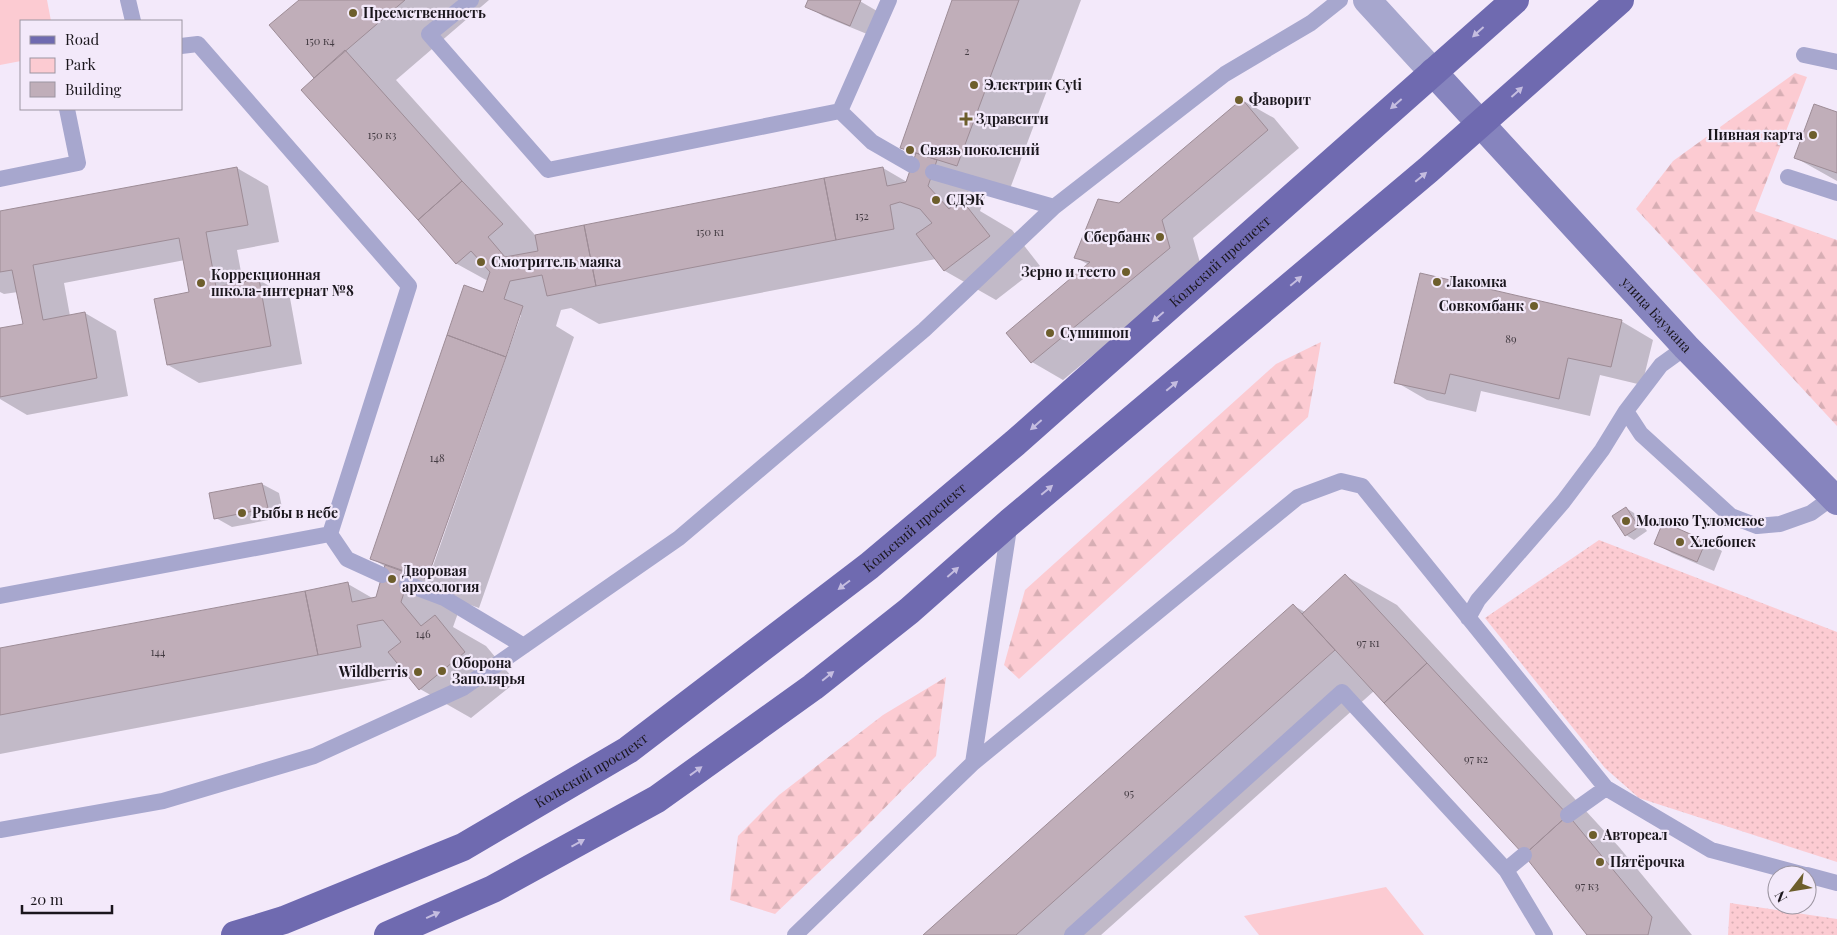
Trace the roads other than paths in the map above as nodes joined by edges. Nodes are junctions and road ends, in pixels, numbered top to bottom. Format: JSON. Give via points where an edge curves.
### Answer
{"nodes":[{"id":1,"x":128,"y":0,"type":"edge"},
{"id":2,"x":471,"y":0,"type":"edge"},
{"id":3,"x":889,"y":0,"type":"edge"},
{"id":4,"x":1340,"y":0,"type":"edge"},
{"id":5,"x":1367,"y":0,"type":"edge"},
{"id":6,"x":1514,"y":0,"type":"edge"},
{"id":7,"x":1620,"y":0,"type":"edge"},
{"id":8,"x":133,"y":20,"type":"edge"},
{"id":9,"x":182,"y":46,"type":"edge"},
{"id":10,"x":1804,"y":55,"type":"dead end"},
{"id":11,"x":1837,"y":62,"type":"edge"},
{"id":12,"x":1433,"y":72,"type":"junction"},
{"id":13,"x":67,"y":110,"type":"edge"},
{"id":14,"x":840,"y":111,"type":"junction"},
{"id":15,"x":1481,"y":125,"type":"junction"},
{"id":16,"x":912,"y":165,"type":"dead end"},
{"id":17,"x":933,"y":172,"type":"dead end"},
{"id":18,"x":1788,"y":177,"type":"dead end"},
{"id":19,"x":0,"y":179,"type":"edge"},
{"id":20,"x":1837,"y":193,"type":"edge"},
{"id":21,"x":1054,"y":207,"type":"junction"},
{"id":22,"x":1686,"y":347,"type":"junction"},
{"id":23,"x":1626,"y":411,"type":"junction"},
{"id":24,"x":1835,"y":499,"type":"edge"},
{"id":25,"x":1010,"y":522,"type":"junction"},
{"id":26,"x":330,"y":534,"type":"junction"},
{"id":27,"x":382,"y":575,"type":"dead end"},
{"id":28,"x":407,"y":584,"type":"dead end"},
{"id":29,"x":0,"y":596,"type":"edge"},
{"id":30,"x":1468,"y":618,"type":"junction"},
{"id":31,"x":524,"y":646,"type":"junction"},
{"id":32,"x":973,"y":763,"type":"junction"},
{"id":33,"x":1606,"y":788,"type":"junction"},
{"id":34,"x":1568,"y":816,"type":"dead end"},
{"id":35,"x":0,"y":830,"type":"edge"},
{"id":36,"x":1524,"y":855,"type":"dead end"},
{"id":37,"x":1768,"y":865,"type":"edge"},
{"id":38,"x":1506,"y":870,"type":"junction"},
{"id":39,"x":1817,"y":878,"type":"edge"},
{"id":40,"x":1837,"y":883,"type":"edge"},
{"id":41,"x":797,"y":934,"type":"edge"},
{"id":42,"x":234,"y":935,"type":"edge"},
{"id":43,"x":388,"y":935,"type":"edge"},
{"id":44,"x":1072,"y":935,"type":"edge"},
{"id":45,"x":1545,"y":935,"type":"edge"}],
"edges":[{"from":1,"to":8,"type":"lane"},
{"from":2,"to":14,"type":"lane","via":[[429,34],[548,170]]},
{"from":3,"to":14,"type":"lane"},
{"from":4,"to":21,"type":"lane","via":[[1311,23],[1225,74]]},
{"from":5,"to":12,"type":"street"},
{"from":6,"to":12,"type":"main road","name":"Кольский проспект","one_way":true},
{"from":15,"to":7,"type":"main road","one_way":true},
{"from":9,"to":26,"type":"lane","via":[[198,44],[409,286]]},
{"from":10,"to":11,"type":"lane"},
{"from":12,"to":15,"type":"street","name":"улица Баумана"},
{"from":12,"to":42,"type":"main road","name":"Кольский проспект","one_way":true,"via":[[1022,436],[869,566],[628,750],[463,847],[284,920]]},
{"from":13,"to":19,"type":"lane","via":[[78,162]]},
{"from":14,"to":16,"type":"lane","via":[[872,142]]},
{"from":15,"to":22,"type":"street","name":"улица Баумана"},
{"from":25,"to":15,"type":"main road","one_way":true},
{"from":17,"to":21,"type":"lane"},
{"from":18,"to":20,"type":"lane"},
{"from":21,"to":31,"type":"lane","via":[[924,330],[679,538]]},
{"from":22,"to":23,"type":"lane","via":[[1661,365]]},
{"from":22,"to":24,"type":"street","name":"улица Баумана"},
{"from":23,"to":24,"type":"lane","via":[[1641,434],[1731,516],[1757,526],[1780,524]]},
{"from":23,"to":30,"type":"lane","via":[[1563,502],[1478,600]]},
{"from":25,"to":32,"type":"lane"},
{"from":43,"to":25,"type":"main road","one_way":true,"via":[[493,889],[657,799],[813,687],[909,611]]},
{"from":26,"to":27,"type":"lane","via":[[347,559]]},
{"from":26,"to":29,"type":"lane"},
{"from":28,"to":31,"type":"lane","via":[[444,598]]},
{"from":30,"to":32,"type":"lane","via":[[1362,486],[1341,481],[1298,497]]},
{"from":30,"to":33,"type":"lane"},
{"from":31,"to":35,"type":"lane","via":[[463,688],[314,756],[163,801]]},
{"from":32,"to":41,"type":"lane"},
{"from":33,"to":34,"type":"lane"},
{"from":33,"to":37,"type":"lane","via":[[1711,850]]},
{"from":36,"to":38,"type":"lane"},
{"from":38,"to":44,"type":"lane","via":[[1342,692]]},
{"from":38,"to":45,"type":"lane"},
{"from":39,"to":40,"type":"lane"}]}
